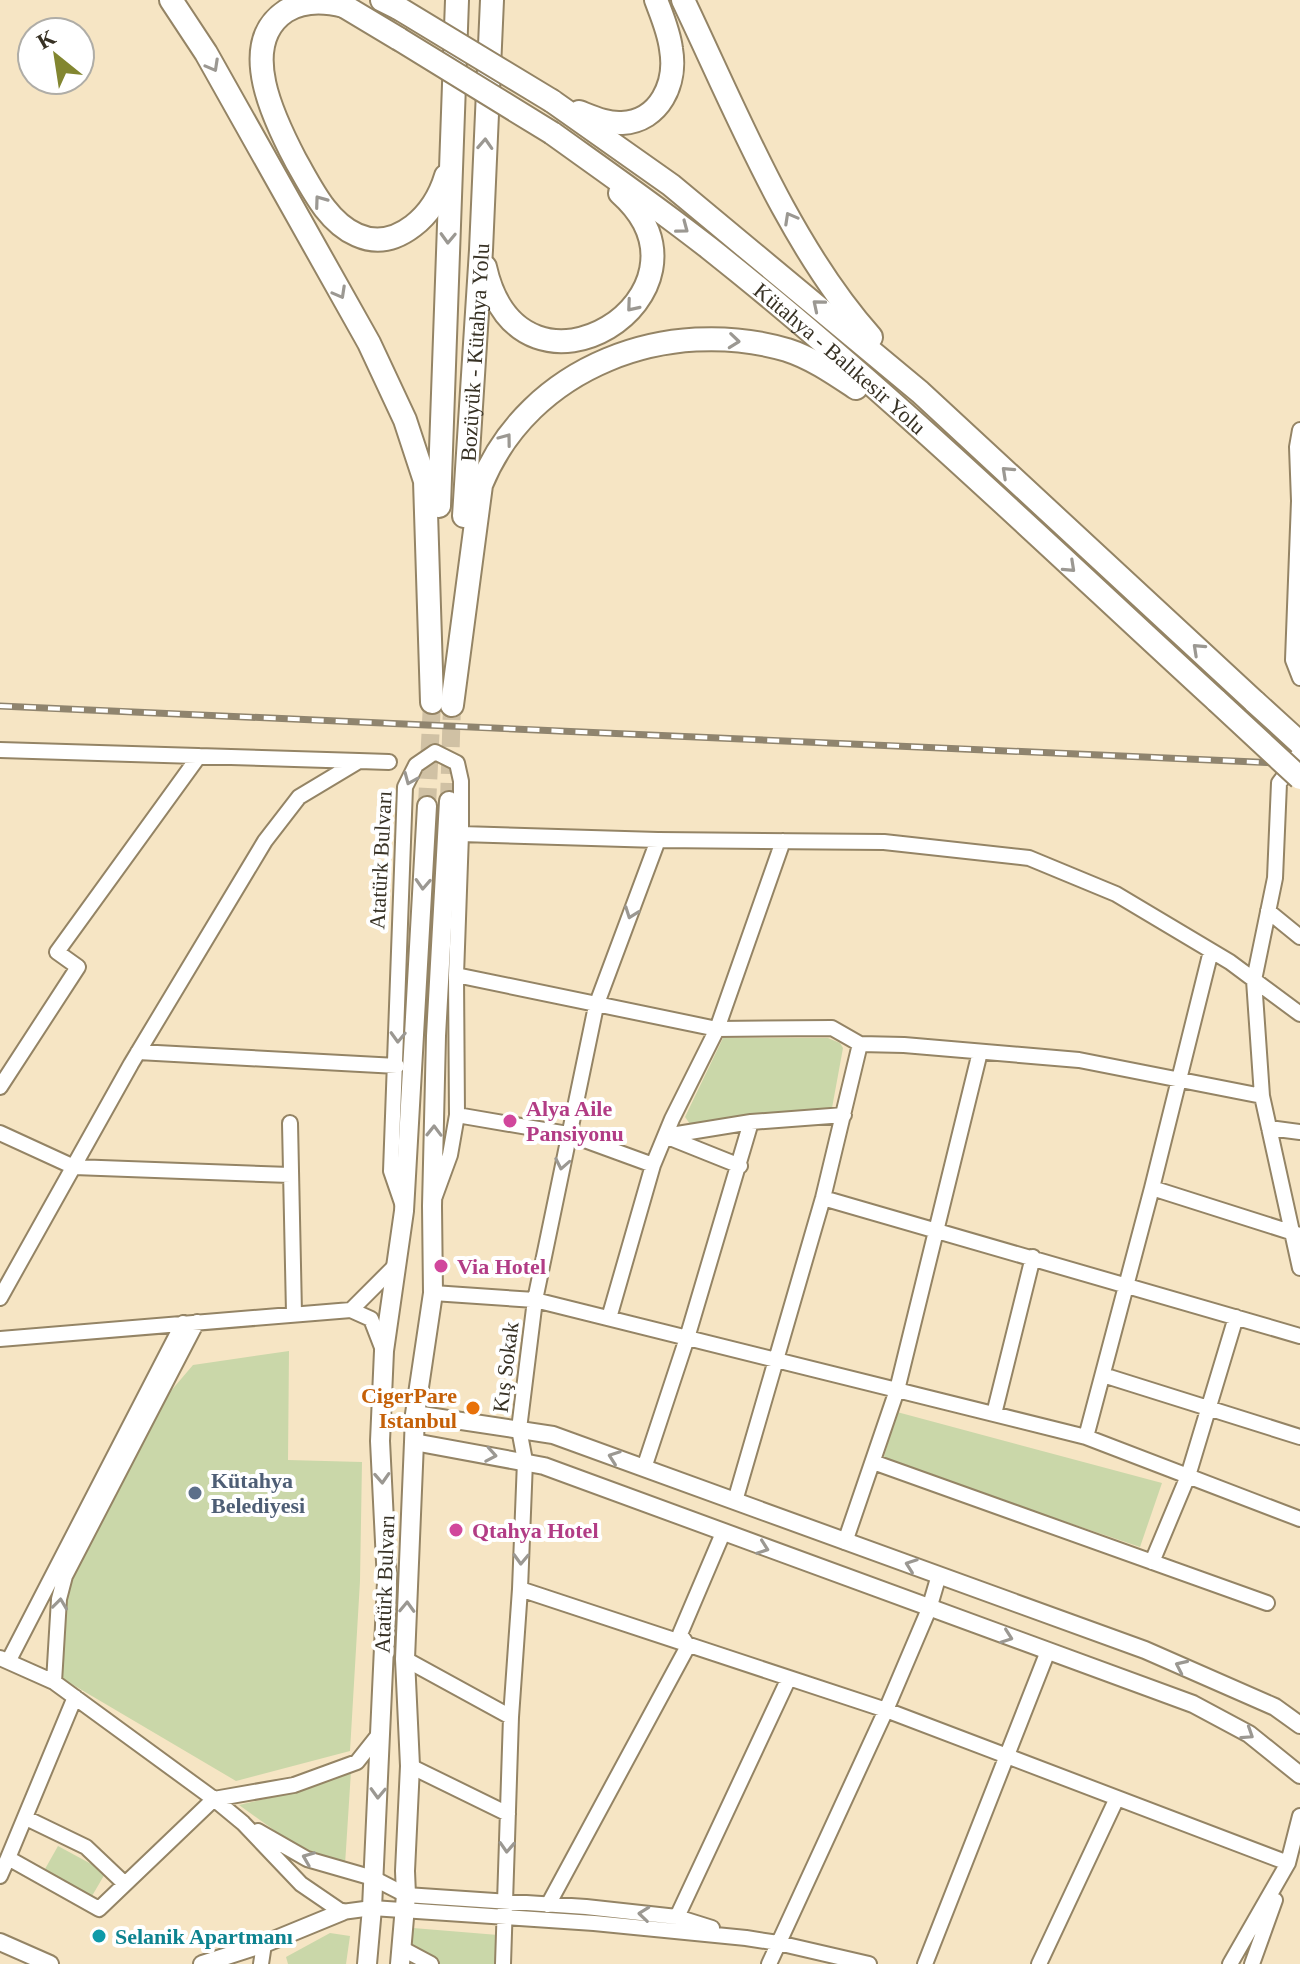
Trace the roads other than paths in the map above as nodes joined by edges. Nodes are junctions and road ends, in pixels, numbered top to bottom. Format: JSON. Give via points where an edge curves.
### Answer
{"nodes":[{"id":1,"x":171,"y":0,"type":"edge"},
{"id":2,"x":457,"y":0,"type":"edge"},
{"id":3,"x":492,"y":0,"type":"edge"},
{"id":4,"x":656,"y":0,"type":"edge"},
{"id":5,"x":683,"y":0,"type":"edge"},
{"id":6,"x":339,"y":3,"type":"edge"},
{"id":7,"x":390,"y":3,"type":"edge"},
{"id":8,"x":552,"y":101,"type":"junction"},
{"id":9,"x":552,"y":133,"type":"junction"},
{"id":10,"x":451,"y":160,"type":"junction"},
{"id":11,"x":481,"y":250,"type":"junction"},
{"id":12,"x":920,"y":392,"type":"junction"},
{"id":13,"x":1300,"y":430,"type":"edge"},
{"id":14,"x":930,"y":438,"type":"junction"},
{"id":15,"x":1299,"y":500,"type":"edge"},
{"id":16,"x":1300,"y":676,"type":"edge"},
{"id":17,"x":442,"y":703,"type":"junction"},
{"id":18,"x":1300,"y":742,"type":"edge"},
{"id":19,"x":0,"y":750,"type":"edge"},
{"id":20,"x":199,"y":756,"type":"junction"},
{"id":21,"x":359,"y":761,"type":"junction"},
{"id":22,"x":389,"y":762,"type":"dead end"},
{"id":23,"x":1300,"y":778,"type":"edge"},
{"id":24,"x":449,"y":801,"type":"tunnel mouth"},
{"id":25,"x":427,"y":806,"type":"tunnel mouth"},
{"id":26,"x":461,"y":834,"type":"junction"},
{"id":27,"x":658,"y":840,"type":"junction"},
{"id":28,"x":783,"y":841,"type":"junction"},
{"id":29,"x":1268,"y":911,"type":"junction"},
{"id":30,"x":1300,"y":937,"type":"edge"},
{"id":31,"x":1211,"y":951,"type":"junction"},
{"id":32,"x":456,"y":975,"type":"junction"},
{"id":33,"x":1254,"y":980,"type":"junction"},
{"id":34,"x":596,"y":1006,"type":"junction"},
{"id":35,"x":1300,"y":1014,"type":"edge"},
{"id":36,"x":717,"y":1029,"type":"junction"},
{"id":37,"x":860,"y":1044,"type":"junction"},
{"id":38,"x":138,"y":1052,"type":"junction"},
{"id":39,"x":980,"y":1052,"type":"junction"},
{"id":40,"x":397,"y":1066,"type":"junction"},
{"id":41,"x":1178,"y":1080,"type":"junction"},
{"id":42,"x":0,"y":1087,"type":"edge"},
{"id":43,"x":1262,"y":1096,"type":"junction"},
{"id":44,"x":457,"y":1115,"type":"junction"},
{"id":45,"x":844,"y":1115,"type":"junction"},
{"id":46,"x":751,"y":1122,"type":"junction"},
{"id":47,"x":290,"y":1123,"type":"dead end"},
{"id":48,"x":1269,"y":1128,"type":"junction"},
{"id":49,"x":1300,"y":1132,"type":"edge"},
{"id":50,"x":0,"y":1133,"type":"edge"},
{"id":51,"x":568,"y":1134,"type":"junction"},
{"id":52,"x":665,"y":1136,"type":"junction"},
{"id":53,"x":653,"y":1165,"type":"junction"},
{"id":54,"x":740,"y":1166,"type":"junction"},
{"id":55,"x":74,"y":1167,"type":"junction"},
{"id":56,"x":290,"y":1175,"type":"junction"},
{"id":57,"x":1152,"y":1188,"type":"junction"},
{"id":58,"x":823,"y":1198,"type":"junction"},
{"id":59,"x":432,"y":1206,"type":"junction"},
{"id":60,"x":404,"y":1211,"type":"junction"},
{"id":61,"x":937,"y":1230,"type":"junction"},
{"id":62,"x":1296,"y":1234,"type":"edge"},
{"id":63,"x":1033,"y":1257,"type":"junction"},
{"id":64,"x":395,"y":1266,"type":"junction"},
{"id":65,"x":1300,"y":1268,"type":"edge"},
{"id":66,"x":7,"y":1269,"type":"edge"},
{"id":67,"x":1127,"y":1284,"type":"junction"},
{"id":68,"x":433,"y":1293,"type":"junction"},
{"id":69,"x":0,"y":1298,"type":"edge"},
{"id":70,"x":535,"y":1300,"type":"junction"},
{"id":71,"x":351,"y":1310,"type":"junction"},
{"id":72,"x":294,"y":1313,"type":"junction"},
{"id":73,"x":1236,"y":1317,"type":"junction"},
{"id":74,"x":609,"y":1318,"type":"junction"},
{"id":75,"x":190,"y":1323,"type":"junction"},
{"id":76,"x":1300,"y":1336,"type":"edge"},
{"id":77,"x":687,"y":1338,"type":"junction"},
{"id":78,"x":0,"y":1339,"type":"edge"},
{"id":79,"x":384,"y":1351,"type":"junction"},
{"id":80,"x":776,"y":1360,"type":"junction"},
{"id":81,"x":1103,"y":1375,"type":"junction"},
{"id":82,"x":897,"y":1390,"type":"junction"},
{"id":83,"x":1210,"y":1408,"type":"junction"},
{"id":84,"x":415,"y":1414,"type":"junction"},
{"id":85,"x":994,"y":1414,"type":"junction"},
{"id":86,"x":519,"y":1429,"type":"junction"},
{"id":87,"x":1086,"y":1437,"type":"junction"},
{"id":88,"x":1300,"y":1437,"type":"edge"},
{"id":89,"x":380,"y":1441,"type":"junction"},
{"id":90,"x":414,"y":1442,"type":"junction"},
{"id":91,"x":525,"y":1461,"type":"junction"},
{"id":92,"x":873,"y":1462,"type":"junction"},
{"id":93,"x":644,"y":1468,"type":"junction"},
{"id":94,"x":1188,"y":1476,"type":"junction"},
{"id":95,"x":735,"y":1501,"type":"junction"},
{"id":96,"x":1300,"y":1519,"type":"edge"},
{"id":97,"x":723,"y":1533,"type":"junction"},
{"id":98,"x":845,"y":1542,"type":"junction"},
{"id":99,"x":1152,"y":1562,"type":"junction"},
{"id":100,"x":939,"y":1575,"type":"junction"},
{"id":101,"x":520,"y":1589,"type":"junction"},
{"id":102,"x":1267,"y":1603,"type":"dead end"},
{"id":103,"x":929,"y":1609,"type":"junction"},
{"id":104,"x":688,"y":1646,"type":"junction"},
{"id":105,"x":1048,"y":1651,"type":"junction"},
{"id":106,"x":4,"y":1659,"type":"edge"},
{"id":107,"x":405,"y":1659,"type":"junction"},
{"id":108,"x":788,"y":1680,"type":"junction"},
{"id":109,"x":54,"y":1682,"type":"junction"},
{"id":110,"x":75,"y":1697,"type":"junction"},
{"id":111,"x":886,"y":1710,"type":"junction"},
{"id":112,"x":511,"y":1717,"type":"junction"},
{"id":113,"x":1300,"y":1725,"type":"edge"},
{"id":114,"x":380,"y":1733,"type":"junction"},
{"id":115,"x":1008,"y":1756,"type":"junction"},
{"id":116,"x":410,"y":1766,"type":"junction"},
{"id":117,"x":1300,"y":1775,"type":"edge"},
{"id":118,"x":1117,"y":1798,"type":"junction"},
{"id":119,"x":214,"y":1799,"type":"junction"},
{"id":120,"x":508,"y":1814,"type":"junction"},
{"id":121,"x":1300,"y":1816,"type":"edge"},
{"id":122,"x":26,"y":1818,"type":"junction"},
{"id":123,"x":243,"y":1823,"type":"junction"},
{"id":124,"x":1300,"y":1835,"type":"edge"},
{"id":125,"x":8,"y":1858,"type":"junction"},
{"id":126,"x":1288,"y":1863,"type":"junction"},
{"id":127,"x":0,"y":1876,"type":"edge"},
{"id":128,"x":373,"y":1878,"type":"junction"},
{"id":129,"x":125,"y":1884,"type":"junction"},
{"id":130,"x":504,"y":1900,"type":"junction"},
{"id":131,"x":405,"y":1903,"type":"junction"},
{"id":132,"x":548,"y":1905,"type":"junction"},
{"id":133,"x":372,"y":1908,"type":"junction"},
{"id":134,"x":342,"y":1912,"type":"junction"},
{"id":135,"x":677,"y":1917,"type":"junction"},
{"id":136,"x":503,"y":1918,"type":"junction"},
{"id":137,"x":746,"y":1938,"type":"junction"},
{"id":138,"x":0,"y":1942,"type":"edge"},
{"id":139,"x":778,"y":1943,"type":"junction"},
{"id":140,"x":264,"y":1944,"type":"junction"},
{"id":141,"x":401,"y":1956,"type":"edge"},
{"id":142,"x":50,"y":1964,"type":"edge"},
{"id":143,"x":202,"y":1964,"type":"edge"},
{"id":144,"x":261,"y":1964,"type":"edge"},
{"id":145,"x":367,"y":1964,"type":"edge"},
{"id":146,"x":431,"y":1964,"type":"edge"},
{"id":147,"x":503,"y":1964,"type":"edge"},
{"id":148,"x":769,"y":1964,"type":"edge"},
{"id":149,"x":869,"y":1964,"type":"edge"},
{"id":150,"x":925,"y":1964,"type":"edge"},
{"id":151,"x":1039,"y":1964,"type":"edge"},
{"id":152,"x":1230,"y":1964,"type":"edge"},
{"id":153,"x":1252,"y":1964,"type":"edge"}],
"edges":[{"from":1,"to":17,"type":"highway","one_way":true,"via":[[362,331],[405,420],[425,481]]},
{"from":2,"to":10,"type":"highway","name":"Bozüyük - Kütahya Yolu"},
{"from":11,"to":3,"type":"highway","name":"Bozüyük - Kütahya Yolu","one_way":true},
{"from":4,"to":8,"type":"highway","via":[[672,50],[667,92],[657,108],[639,120],[620,123]]},
{"from":12,"to":5,"type":"highway","one_way":true,"via":[[848,309],[800,236]]},
{"from":6,"to":9,"type":"highway","name":"Kütahya - Balıkesir Yolu","bridge":true},
{"from":10,"to":6,"type":"highway","one_way":true,"via":[[441,190],[420,221],[402,235],[380,241],[356,235],[331,216],[278,123],[266,91],[262,45],[268,28],[290,8]]},
{"from":7,"to":8,"type":"highway","name":"Kütahya - Balıkesir Yolu","bridge":true},
{"from":12,"to":8,"type":"highway","name":"Kütahya - Balıkesir Yolu","one_way":true,"via":[[671,185]]},
{"from":9,"to":11,"type":"highway","one_way":true,"via":[[640,216],[651,255],[641,296],[627,314],[600,332],[568,342],[546,339],[526,331],[499,304],[488,284]]},
{"from":9,"to":14,"type":"highway","name":"Kütahya - Balıkesir Yolu","one_way":true,"via":[[709,248]]},
{"from":10,"to":17,"type":"highway","name":"Bozüyük - Kütahya Yolu","one_way":true},
{"from":11,"to":17,"type":"highway","name":"Bozüyük - Kütahya Yolu"},
{"from":18,"to":12,"type":"highway","name":"Kütahya - Balıkesir Yolu","one_way":true,"bridge":true},
{"from":13,"to":15,"type":"street"},
{"from":17,"to":14,"type":"highway","one_way":true,"via":[[481,485],[492,460],[546,396],[594,365],[643,346],[675,341],[764,345],[816,364]]},
{"from":14,"to":23,"type":"highway","name":"Kütahya - Balıkesir Yolu","one_way":true,"bridge":true},
{"from":15,"to":16,"type":"street","via":[[1293,660]]},
{"from":18,"to":29,"type":"street","via":[[1294,763],[1279,783],[1275,878]]},
{"from":19,"to":20,"type":"street"},
{"from":20,"to":21,"type":"street"},
{"from":20,"to":42,"type":"street","via":[[57,952],[78,967]]},
{"from":21,"to":22,"type":"street"},
{"from":21,"to":38,"type":"street","via":[[299,797],[265,841]]},
{"from":59,"to":24,"type":"main road","name":"Atatürk Bulvarı","one_way":true},
{"from":25,"to":60,"type":"main road","name":"Atatürk Bulvarı","one_way":true},
{"from":26,"to":27,"type":"street"},
{"from":26,"to":32,"type":"street","name":"Atatürk Bulvarı"},
{"from":26,"to":40,"type":"street","name":"Atatürk Bulvarı","one_way":true,"via":[[457,763],[435,752],[416,765],[405,787]]},
{"from":27,"to":28,"type":"street"},
{"from":27,"to":34,"type":"street","name":"Kış Sokak","one_way":true},
{"from":28,"to":31,"type":"street","via":[[884,842],[1029,858],[1116,894]]},
{"from":28,"to":36,"type":"street"},
{"from":29,"to":30,"type":"street"},
{"from":29,"to":33,"type":"street"},
{"from":31,"to":33,"type":"street"},
{"from":31,"to":41,"type":"street"},
{"from":32,"to":34,"type":"street"},
{"from":32,"to":44,"type":"street","name":"Atatürk Bulvarı"},
{"from":33,"to":35,"type":"street"},
{"from":33,"to":43,"type":"street"},
{"from":34,"to":36,"type":"street"},
{"from":34,"to":51,"type":"street","name":"Kış Sokak"},
{"from":36,"to":37,"type":"street","via":[[832,1028]]},
{"from":36,"to":52,"type":"street"},
{"from":37,"to":39,"type":"street"},
{"from":37,"to":45,"type":"street"},
{"from":38,"to":40,"type":"street"},
{"from":38,"to":55,"type":"street"},
{"from":39,"to":41,"type":"street","via":[[1079,1060]]},
{"from":39,"to":61,"type":"street"},
{"from":40,"to":60,"type":"street","name":"Atatürk Bulvarı","via":[[391,1171]]},
{"from":41,"to":43,"type":"street"},
{"from":41,"to":57,"type":"street"},
{"from":43,"to":48,"type":"street"},
{"from":44,"to":51,"type":"street"},
{"from":44,"to":59,"type":"street","name":"Atatürk Bulvarı"},
{"from":45,"to":46,"type":"street"},
{"from":45,"to":58,"type":"street"},
{"from":46,"to":52,"type":"street"},
{"from":46,"to":54,"type":"street"},
{"from":47,"to":56,"type":"street"},
{"from":48,"to":49,"type":"street"},
{"from":48,"to":62,"type":"street"},
{"from":50,"to":55,"type":"street"},
{"from":51,"to":53,"type":"street"},
{"from":51,"to":70,"type":"street","name":"Kış Sokak","one_way":true},
{"from":52,"to":53,"type":"street"},
{"from":52,"to":54,"type":"street"},
{"from":53,"to":74,"type":"street"},
{"from":54,"to":77,"type":"street"},
{"from":55,"to":56,"type":"street"},
{"from":55,"to":66,"type":"street"},
{"from":56,"to":72,"type":"street"},
{"from":57,"to":62,"type":"street"},
{"from":57,"to":67,"type":"street"},
{"from":58,"to":61,"type":"street"},
{"from":58,"to":80,"type":"street"},
{"from":59,"to":68,"type":"main road","name":"Atatürk Bulvarı"},
{"from":60,"to":64,"type":"main road","name":"Atatürk Bulvarı"},
{"from":61,"to":63,"type":"street"},
{"from":61,"to":82,"type":"street"},
{"from":62,"to":65,"type":"street"},
{"from":63,"to":67,"type":"street"},
{"from":63,"to":85,"type":"street"},
{"from":64,"to":71,"type":"street"},
{"from":64,"to":79,"type":"main road","name":"Atatürk Bulvarı"},
{"from":66,"to":69,"type":"street"},
{"from":67,"to":73,"type":"street"},
{"from":67,"to":81,"type":"street"},
{"from":68,"to":70,"type":"street"},
{"from":68,"to":84,"type":"main road","name":"Atatürk Bulvarı"},
{"from":70,"to":74,"type":"street"},
{"from":70,"to":86,"type":"street","name":"Kış Sokak"},
{"from":71,"to":72,"type":"street"},
{"from":71,"to":79,"type":"street","via":[[371,1319]]},
{"from":72,"to":75,"type":"street"},
{"from":73,"to":76,"type":"street"},
{"from":73,"to":83,"type":"street"},
{"from":74,"to":77,"type":"street"},
{"from":75,"to":78,"type":"street"},
{"from":75,"to":106,"type":"street"},
{"from":109,"to":75,"type":"street","one_way":true,"via":[[65,1576]]},
{"from":77,"to":80,"type":"street"},
{"from":77,"to":93,"type":"street"},
{"from":79,"to":89,"type":"main road","name":"Atatürk Bulvarı"},
{"from":80,"to":82,"type":"street"},
{"from":80,"to":95,"type":"street"},
{"from":81,"to":83,"type":"street"},
{"from":81,"to":87,"type":"street"},
{"from":82,"to":85,"type":"street"},
{"from":82,"to":92,"type":"street"},
{"from":83,"to":88,"type":"street"},
{"from":83,"to":94,"type":"street"},
{"from":84,"to":86,"type":"street"},
{"from":84,"to":90,"type":"main road","name":"Atatürk Bulvarı"},
{"from":85,"to":87,"type":"street"},
{"from":86,"to":91,"type":"street","name":"Kış Sokak"},
{"from":93,"to":86,"type":"street","one_way":true,"via":[[553,1435]]},
{"from":87,"to":94,"type":"street"},
{"from":89,"to":90,"type":"main road"},
{"from":89,"to":114,"type":"main road","name":"Atatürk Bulvarı","one_way":true,"via":[[387,1582]]},
{"from":90,"to":91,"type":"street","one_way":true},
{"from":107,"to":90,"type":"main road","name":"Atatürk Bulvarı","one_way":true},
{"from":91,"to":97,"type":"street"},
{"from":91,"to":101,"type":"street","name":"Kış Sokak","one_way":true},
{"from":92,"to":98,"type":"street"},
{"from":92,"to":99,"type":"street"},
{"from":93,"to":95,"type":"street"},
{"from":94,"to":96,"type":"street"},
{"from":94,"to":99,"type":"street"},
{"from":95,"to":98,"type":"street"},
{"from":97,"to":103,"type":"street","one_way":true},
{"from":97,"to":104,"type":"street","via":[[680,1634]]},
{"from":100,"to":98,"type":"street","one_way":true},
{"from":99,"to":102,"type":"street"},
{"from":100,"to":103,"type":"street"},
{"from":113,"to":100,"type":"street","one_way":true,"via":[[1275,1707],[1145,1650]]},
{"from":101,"to":104,"type":"street"},
{"from":101,"to":112,"type":"street","name":"Kış Sokak"},
{"from":103,"to":105,"type":"street","one_way":true},
{"from":103,"to":111,"type":"street"},
{"from":104,"to":108,"type":"street"},
{"from":104,"to":132,"type":"street"},
{"from":105,"to":115,"type":"street"},
{"from":105,"to":117,"type":"street","one_way":true,"via":[[1223,1718]]},
{"from":106,"to":109,"type":"street"},
{"from":107,"to":112,"type":"street"},
{"from":107,"to":116,"type":"main road","name":"Atatürk Bulvarı"},
{"from":108,"to":111,"type":"street"},
{"from":108,"to":135,"type":"street"},
{"from":109,"to":110,"type":"street"},
{"from":110,"to":119,"type":"street"},
{"from":110,"to":122,"type":"street"},
{"from":111,"to":115,"type":"street"},
{"from":111,"to":139,"type":"street"},
{"from":112,"to":120,"type":"street","name":"Kış Sokak"},
{"from":114,"to":119,"type":"street","via":[[357,1762],[294,1785]]},
{"from":114,"to":128,"type":"main road","name":"Atatürk Bulvarı","one_way":true},
{"from":115,"to":118,"type":"street"},
{"from":115,"to":150,"type":"street"},
{"from":116,"to":120,"type":"street"},
{"from":116,"to":131,"type":"main road","name":"Atatürk Bulvarı"},
{"from":118,"to":126,"type":"street"},
{"from":118,"to":151,"type":"street"},
{"from":119,"to":123,"type":"street"},
{"from":119,"to":129,"type":"street"},
{"from":120,"to":130,"type":"street","name":"Kış Sokak","one_way":true},
{"from":121,"to":126,"type":"street"},
{"from":122,"to":125,"type":"street"},
{"from":122,"to":129,"type":"street","via":[[86,1847]]},
{"from":128,"to":123,"type":"street","one_way":true,"via":[[307,1859]]},
{"from":123,"to":134,"type":"street","via":[[301,1884]]},
{"from":124,"to":126,"type":"street"},
{"from":125,"to":127,"type":"street"},
{"from":125,"to":129,"type":"street","via":[[99,1909]]},
{"from":126,"to":152,"type":"street"},
{"from":126,"to":153,"type":"street"},
{"from":128,"to":131,"type":"street"},
{"from":128,"to":133,"type":"main road","name":"Atatürk Bulvarı"},
{"from":130,"to":131,"type":"street"},
{"from":130,"to":132,"type":"street"},
{"from":130,"to":136,"type":"street","name":"Kış Sokak"},
{"from":131,"to":133,"type":"street"},
{"from":131,"to":136,"type":"street"},
{"from":131,"to":141,"type":"main road","name":"Atatürk Bulvarı"},
{"from":135,"to":132,"type":"street","one_way":true},
{"from":133,"to":134,"type":"street"},
{"from":133,"to":145,"type":"main road","name":"Atatürk Bulvarı"},
{"from":134,"to":140,"type":"street"},
{"from":135,"to":137,"type":"street"},
{"from":136,"to":137,"type":"street"},
{"from":136,"to":147,"type":"street","name":"Kış Sokak"},
{"from":137,"to":139,"type":"street"},
{"from":138,"to":142,"type":"street"},
{"from":139,"to":148,"type":"street"},
{"from":139,"to":149,"type":"street"},
{"from":140,"to":143,"type":"street"},
{"from":140,"to":144,"type":"street"},
{"from":141,"to":146,"type":"street"}]}
